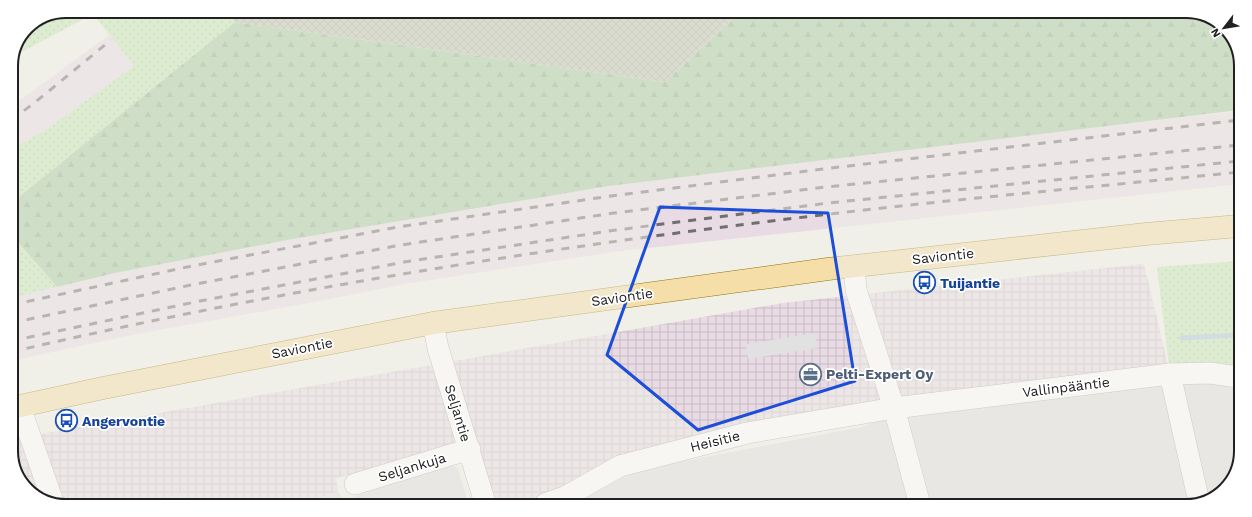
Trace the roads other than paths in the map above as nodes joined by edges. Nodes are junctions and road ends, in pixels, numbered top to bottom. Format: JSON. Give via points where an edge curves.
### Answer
{"nodes":[{"id":1,"x":1234,"y":226,"type":"edge"},
{"id":2,"x":854,"y":266,"type":"junction"},
{"id":3,"x":433,"y":323,"type":"junction"},
{"id":4,"x":1170,"y":374,"type":"junction"},
{"id":5,"x":1234,"y":376,"type":"edge"},
{"id":6,"x":18,"y":406,"type":"edge"},
{"id":7,"x":894,"y":408,"type":"junction"},
{"id":8,"x":18,"y":414,"type":"edge"},
{"id":9,"x":470,"y":449,"type":"junction"},
{"id":10,"x":355,"y":484,"type":"dead end"},
{"id":11,"x":51,"y":496,"type":"edge"},
{"id":12,"x":1198,"y":497,"type":"edge"},
{"id":13,"x":485,"y":499,"type":"edge"},
{"id":14,"x":559,"y":499,"type":"edge"},
{"id":15,"x":918,"y":499,"type":"edge"}],
"edges":[{"from":1,"to":2,"type":"main road","name":"Saviontie"},
{"from":2,"to":3,"type":"main road","name":"Saviontie"},
{"from":2,"to":7,"type":"street","via":[[856,290]]},
{"from":3,"to":6,"type":"main road","name":"Saviontie"},
{"from":3,"to":9,"type":"street","name":"Seljantie","via":[[438,348]]},
{"from":4,"to":5,"type":"street","name":"Vallinpääntie","via":[[1210,373]]},
{"from":4,"to":7,"type":"street","name":"Vallinpääntie"},
{"from":4,"to":12,"type":"street"},
{"from":7,"to":14,"type":"street","name":"Heisitie","via":[[746,433],[620,466]]},
{"from":7,"to":15,"type":"street"},
{"from":8,"to":11,"type":"street"},
{"from":9,"to":10,"type":"street","name":"Seljankuja"},
{"from":9,"to":13,"type":"street","name":"Seljantie"}]}
